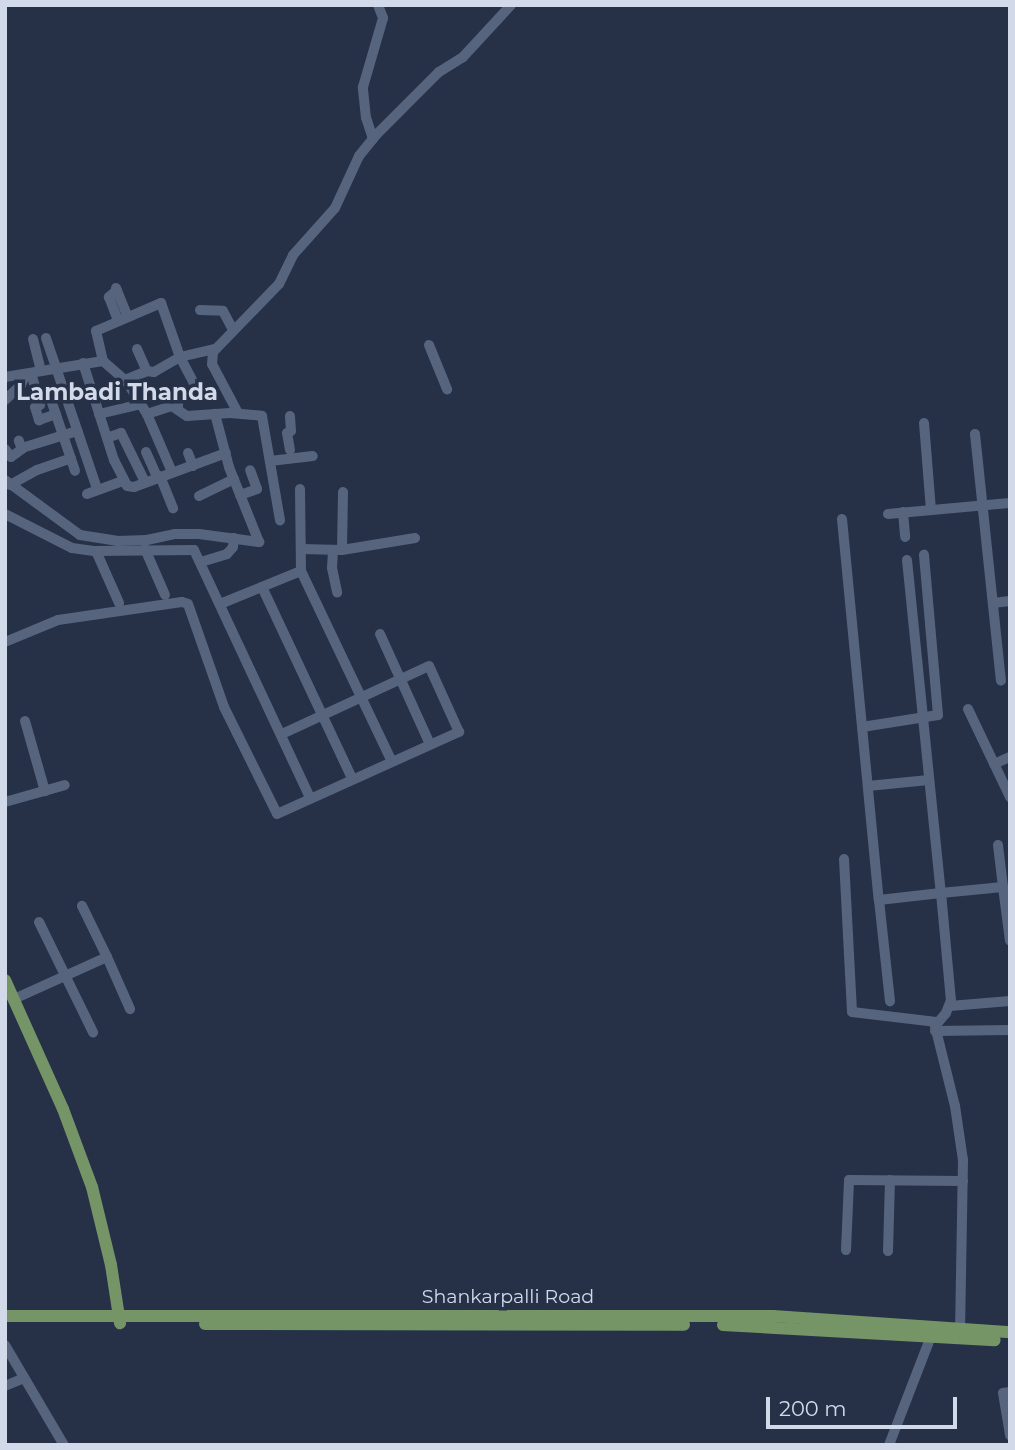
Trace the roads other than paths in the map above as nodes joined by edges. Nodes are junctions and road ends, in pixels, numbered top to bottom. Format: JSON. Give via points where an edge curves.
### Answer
{"nodes":[{"id":1,"x":511,"y":5,"type":"edge"},
{"id":2,"x":375,"y":6,"type":"edge"},
{"id":3,"x":373,"y":139,"type":"junction"},
{"id":4,"x":116,"y":289,"type":"dead end"},
{"id":5,"x":200,"y":310,"type":"dead end"},
{"id":6,"x":123,"y":318,"type":"junction"},
{"id":7,"x":233,"y":330,"type":"junction"},
{"id":8,"x":46,"y":338,"type":"dead end"},
{"id":9,"x":33,"y":339,"type":"dead end"},
{"id":10,"x":429,"y":345,"type":"dead end"},
{"id":11,"x":137,"y":349,"type":"dead end"},
{"id":12,"x":216,"y":349,"type":"junction"},
{"id":13,"x":180,"y":357,"type":"junction"},
{"id":14,"x":103,"y":360,"type":"junction"},
{"id":15,"x":83,"y":363,"type":"junction"},
{"id":16,"x":57,"y":369,"type":"junction"},
{"id":17,"x":147,"y":371,"type":"junction"},
{"id":18,"x":33,"y":373,"type":"junction"},
{"id":19,"x":5,"y":377,"type":"edge"},
{"id":20,"x":125,"y":380,"type":"junction"},
{"id":21,"x":447,"y":389,"type":"dead end"},
{"id":22,"x":38,"y":397,"type":"junction"},
{"id":23,"x":5,"y":400,"type":"edge"},
{"id":24,"x":141,"y":404,"type":"junction"},
{"id":25,"x":178,"y":407,"type":"junction"},
{"id":26,"x":238,"y":413,"type":"junction"},
{"id":27,"x":56,"y":414,"type":"junction"},
{"id":28,"x":99,"y":414,"type":"junction"},
{"id":29,"x":148,"y":414,"type":"junction"},
{"id":30,"x":215,"y":414,"type":"junction"},
{"id":31,"x":290,"y":416,"type":"dead end"},
{"id":32,"x":924,"y":423,"type":"dead end"},
{"id":33,"x":77,"y":431,"type":"junction"},
{"id":34,"x":975,"y":434,"type":"dead end"},
{"id":35,"x":63,"y":435,"type":"junction"},
{"id":36,"x":107,"y":438,"type":"junction"},
{"id":37,"x":5,"y":449,"type":"edge"},
{"id":38,"x":290,"y":450,"type":"dead end"},
{"id":39,"x":146,"y":452,"type":"dead end"},
{"id":40,"x":188,"y":453,"type":"dead end"},
{"id":41,"x":226,"y":453,"type":"junction"},
{"id":42,"x":313,"y":456,"type":"dead end"},
{"id":43,"x":71,"y":458,"type":"junction"},
{"id":44,"x":167,"y":458,"type":"junction"},
{"id":45,"x":270,"y":461,"type":"junction"},
{"id":46,"x":152,"y":464,"type":"junction"},
{"id":47,"x":193,"y":466,"type":"junction"},
{"id":48,"x":250,"y":470,"type":"dead end"},
{"id":49,"x":75,"y":471,"type":"dead end"},
{"id":50,"x":172,"y":472,"type":"junction"},
{"id":51,"x":159,"y":476,"type":"junction"},
{"id":52,"x":234,"y":479,"type":"junction"},
{"id":53,"x":123,"y":481,"type":"junction"},
{"id":54,"x":145,"y":482,"type":"junction"},
{"id":55,"x":8,"y":483,"type":"edge"},
{"id":56,"x":300,"y":489,"type":"dead end"},
{"id":57,"x":343,"y":492,"type":"dead end"},
{"id":58,"x":240,"y":495,"type":"junction"},
{"id":59,"x":199,"y":496,"type":"dead end"},
{"id":60,"x":1010,"y":503,"type":"edge"},
{"id":61,"x":984,"y":506,"type":"junction"},
{"id":62,"x":173,"y":509,"type":"dead end"},
{"id":63,"x":931,"y":510,"type":"junction"},
{"id":64,"x":903,"y":513,"type":"junction"},
{"id":65,"x":5,"y":514,"type":"edge"},
{"id":66,"x":888,"y":514,"type":"dead end"},
{"id":67,"x":842,"y":519,"type":"dead end"},
{"id":68,"x":280,"y":520,"type":"dead end"},
{"id":69,"x":905,"y":537,"type":"dead end"},
{"id":70,"x":234,"y":538,"type":"junction"},
{"id":71,"x":415,"y":538,"type":"dead end"},
{"id":72,"x":145,"y":549,"type":"junction"},
{"id":73,"x":301,"y":549,"type":"junction"},
{"id":74,"x":338,"y":550,"type":"junction"},
{"id":75,"x":96,"y":551,"type":"junction"},
{"id":76,"x":924,"y":555,"type":"dead end"},
{"id":77,"x":907,"y":560,"type":"dead end"},
{"id":78,"x":201,"y":562,"type":"junction"},
{"id":79,"x":301,"y":571,"type":"junction"},
{"id":80,"x":262,"y":587,"type":"junction"},
{"id":81,"x":337,"y":592,"type":"dead end"},
{"id":82,"x":165,"y":595,"type":"dead end"},
{"id":83,"x":1010,"y":601,"type":"edge"},
{"id":84,"x":119,"y":603,"type":"dead end"},
{"id":85,"x":993,"y":603,"type":"junction"},
{"id":86,"x":220,"y":604,"type":"junction"},
{"id":87,"x":380,"y":634,"type":"dead end"},
{"id":88,"x":5,"y":642,"type":"edge"},
{"id":89,"x":401,"y":679,"type":"junction"},
{"id":90,"x":1001,"y":681,"type":"dead end"},
{"id":91,"x":361,"y":697,"type":"junction"},
{"id":92,"x":968,"y":709,"type":"dead end"},
{"id":93,"x":322,"y":715,"type":"junction"},
{"id":94,"x":923,"y":719,"type":"junction"},
{"id":95,"x":25,"y":721,"type":"dead end"},
{"id":96,"x":862,"y":727,"type":"junction"},
{"id":97,"x":282,"y":734,"type":"junction"},
{"id":98,"x":428,"y":740,"type":"dead end"},
{"id":99,"x":1010,"y":757,"type":"edge"},
{"id":100,"x":390,"y":758,"type":"dead end"},
{"id":101,"x":994,"y":764,"type":"junction"},
{"id":102,"x":351,"y":776,"type":"dead end"},
{"id":103,"x":929,"y":780,"type":"junction"},
{"id":104,"x":65,"y":785,"type":"dead end"},
{"id":105,"x":868,"y":786,"type":"junction"},
{"id":106,"x":45,"y":791,"type":"junction"},
{"id":107,"x":309,"y":795,"type":"dead end"},
{"id":108,"x":1010,"y":797,"type":"edge"},
{"id":109,"x":5,"y":802,"type":"edge"},
{"id":110,"x":998,"y":845,"type":"dead end"},
{"id":111,"x":844,"y":859,"type":"dead end"},
{"id":112,"x":1003,"y":887,"type":"junction"},
{"id":113,"x":941,"y":893,"type":"junction"},
{"id":114,"x":879,"y":900,"type":"junction"},
{"id":115,"x":82,"y":906,"type":"dead end"},
{"id":116,"x":39,"y":922,"type":"dead end"},
{"id":117,"x":1010,"y":942,"type":"edge"},
{"id":118,"x":107,"y":957,"type":"junction"},
{"id":119,"x":65,"y":976,"type":"junction"},
{"id":120,"x":5,"y":980,"type":"edge"},
{"id":121,"x":14,"y":999,"type":"junction"},
{"id":122,"x":890,"y":1001,"type":"dead end"},
{"id":123,"x":1010,"y":1001,"type":"edge"},
{"id":124,"x":950,"y":1006,"type":"junction"},
{"id":125,"x":130,"y":1009,"type":"dead end"},
{"id":126,"x":935,"y":1027,"type":"junction"},
{"id":127,"x":1010,"y":1030,"type":"edge"},
{"id":128,"x":93,"y":1032,"type":"dead end"},
{"id":129,"x":890,"y":1180,"type":"junction"},
{"id":130,"x":963,"y":1181,"type":"junction"},
{"id":131,"x":846,"y":1250,"type":"dead end"},
{"id":132,"x":888,"y":1251,"type":"dead end"},
{"id":133,"x":5,"y":1315,"type":"edge"},
{"id":134,"x":120,"y":1319,"type":"junction"},
{"id":135,"x":5,"y":1321,"type":"edge"},
{"id":136,"x":960,"y":1329,"type":"junction"},
{"id":137,"x":1010,"y":1332,"type":"edge"},
{"id":138,"x":931,"y":1336,"type":"junction"},
{"id":139,"x":1010,"y":1340,"type":"edge"},
{"id":140,"x":5,"y":1345,"type":"edge"},
{"id":141,"x":24,"y":1378,"type":"junction"},
{"id":142,"x":5,"y":1386,"type":"edge"},
{"id":143,"x":1010,"y":1392,"type":"edge"},
{"id":144,"x":1010,"y":1435,"type":"edge"},
{"id":145,"x":64,"y":1445,"type":"edge"},
{"id":146,"x":889,"y":1445,"type":"edge"}],
"edges":[{"from":1,"to":3,"type":"street","via":[[464,63],[439,72]]},
{"from":2,"to":3,"type":"street","via":[[383,18],[363,87]]},
{"from":3,"to":7,"type":"street","via":[[359,156],[335,208],[293,255],[279,284]]},
{"from":4,"to":6,"type":"street"},
{"from":5,"to":7,"type":"street","via":[[223,311]]},
{"from":6,"to":13,"type":"street","via":[[161,303]]},
{"from":6,"to":14,"type":"street","via":[[96,331]]},
{"from":7,"to":12,"type":"street"},
{"from":8,"to":16,"type":"street"},
{"from":9,"to":18,"type":"street"},
{"from":10,"to":21,"type":"street"},
{"from":11,"to":17,"type":"street"},
{"from":12,"to":13,"type":"street"},
{"from":12,"to":26,"type":"street","via":[[212,364]]},
{"from":13,"to":17,"type":"street","via":[[154,372]]},
{"from":13,"to":25,"type":"street","via":[[198,391],[178,400]]},
{"from":14,"to":15,"type":"street"},
{"from":14,"to":20,"type":"street"},
{"from":15,"to":16,"type":"street"},
{"from":15,"to":28,"type":"street"},
{"from":16,"to":18,"type":"street"},
{"from":16,"to":33,"type":"street"},
{"from":17,"to":20,"type":"street"},
{"from":18,"to":19,"type":"street"},
{"from":18,"to":22,"type":"street"},
{"from":18,"to":23,"type":"street"},
{"from":20,"to":24,"type":"street"},
{"from":22,"to":27,"type":"street","via":[[49,394]]},
{"from":22,"to":27,"type":"street","via":[[40,405],[34,407],[39,419]]},
{"from":24,"to":28,"type":"street"},
{"from":24,"to":29,"type":"street"},
{"from":25,"to":29,"type":"street"},
{"from":25,"to":30,"type":"street","via":[[187,416]]},
{"from":26,"to":30,"type":"street"},
{"from":26,"to":45,"type":"street","via":[[262,416]]},
{"from":27,"to":35,"type":"street"},
{"from":28,"to":36,"type":"street"},
{"from":29,"to":44,"type":"street"},
{"from":30,"to":41,"type":"street"},
{"from":31,"to":38,"type":"street"},
{"from":32,"to":63,"type":"street"},
{"from":33,"to":35,"type":"street"},
{"from":33,"to":53,"type":"street","via":[[92,492]]},
{"from":34,"to":61,"type":"street"},
{"from":35,"to":37,"type":"street","via":[[20,444],[11,457]]},
{"from":35,"to":43,"type":"street"},
{"from":36,"to":53,"type":"street"},
{"from":36,"to":54,"type":"street","via":[[121,433]]},
{"from":39,"to":46,"type":"street"},
{"from":40,"to":47,"type":"street"},
{"from":41,"to":47,"type":"street"},
{"from":41,"to":52,"type":"street"},
{"from":42,"to":45,"type":"street"},
{"from":43,"to":49,"type":"street"},
{"from":43,"to":55,"type":"street"},
{"from":44,"to":46,"type":"street"},
{"from":44,"to":50,"type":"street"},
{"from":45,"to":68,"type":"street"},
{"from":46,"to":51,"type":"street"},
{"from":47,"to":50,"type":"street"},
{"from":48,"to":58,"type":"street","via":[[257,489]]},
{"from":50,"to":51,"type":"street"},
{"from":51,"to":54,"type":"street"},
{"from":51,"to":62,"type":"street"},
{"from":52,"to":58,"type":"street"},
{"from":52,"to":59,"type":"street"},
{"from":53,"to":54,"type":"street","via":[[130,487]]},
{"from":55,"to":70,"type":"street","via":[[80,535],[117,541],[175,534]]},
{"from":56,"to":73,"type":"street"},
{"from":57,"to":74,"type":"street"},
{"from":58,"to":70,"type":"street","via":[[259,542]]},
{"from":60,"to":61,"type":"street"},
{"from":61,"to":63,"type":"street"},
{"from":61,"to":85,"type":"street"},
{"from":63,"to":64,"type":"street"},
{"from":64,"to":66,"type":"street"},
{"from":64,"to":69,"type":"street"},
{"from":65,"to":75,"type":"street","via":[[72,548]]},
{"from":67,"to":96,"type":"street"},
{"from":70,"to":78,"type":"street","via":[[227,554]]},
{"from":71,"to":74,"type":"street"},
{"from":72,"to":75,"type":"street"},
{"from":72,"to":78,"type":"street","via":[[188,548]]},
{"from":72,"to":82,"type":"street"},
{"from":73,"to":74,"type":"street"},
{"from":73,"to":79,"type":"street"},
{"from":74,"to":81,"type":"street","via":[[332,568]]},
{"from":75,"to":84,"type":"street"},
{"from":76,"to":94,"type":"street","via":[[939,710],[936,717]]},
{"from":77,"to":94,"type":"street"},
{"from":78,"to":86,"type":"street"},
{"from":79,"to":80,"type":"street"},
{"from":79,"to":91,"type":"street"},
{"from":80,"to":86,"type":"street"},
{"from":80,"to":93,"type":"street"},
{"from":83,"to":85,"type":"street"},
{"from":85,"to":90,"type":"street"},
{"from":86,"to":97,"type":"street"},
{"from":87,"to":89,"type":"street"},
{"from":88,"to":89,"type":"street","via":[[58,620],[182,601],[188,604],[224,707],[277,814],[459,732],[429,666]]},
{"from":89,"to":91,"type":"street"},
{"from":89,"to":98,"type":"street"},
{"from":91,"to":93,"type":"street"},
{"from":91,"to":100,"type":"street"},
{"from":92,"to":101,"type":"street"},
{"from":93,"to":97,"type":"street"},
{"from":93,"to":102,"type":"street"},
{"from":94,"to":96,"type":"street"},
{"from":94,"to":103,"type":"street"},
{"from":95,"to":106,"type":"street"},
{"from":96,"to":105,"type":"street"},
{"from":97,"to":107,"type":"street"},
{"from":99,"to":101,"type":"street"},
{"from":101,"to":108,"type":"street"},
{"from":103,"to":105,"type":"street"},
{"from":103,"to":113,"type":"street"},
{"from":104,"to":106,"type":"street"},
{"from":105,"to":114,"type":"street"},
{"from":106,"to":109,"type":"street"},
{"from":110,"to":112,"type":"street"},
{"from":111,"to":126,"type":"street","via":[[852,1012]]},
{"from":112,"to":113,"type":"street"},
{"from":112,"to":117,"type":"street"},
{"from":113,"to":114,"type":"street"},
{"from":113,"to":124,"type":"street"},
{"from":114,"to":122,"type":"street"},
{"from":115,"to":118,"type":"street"},
{"from":116,"to":119,"type":"street"},
{"from":118,"to":119,"type":"street"},
{"from":118,"to":125,"type":"street"},
{"from":119,"to":121,"type":"street"},
{"from":119,"to":128,"type":"street"},
{"from":120,"to":121,"type":"main road"},
{"from":121,"to":134,"type":"main road","via":[[92,1187]]},
{"from":123,"to":124,"type":"street"},
{"from":124,"to":126,"type":"street"},
{"from":126,"to":127,"type":"street"},
{"from":126,"to":130,"type":"street","via":[[955,1106]]},
{"from":129,"to":130,"type":"street"},
{"from":129,"to":131,"type":"street","via":[[849,1180]]},
{"from":129,"to":132,"type":"street"},
{"from":130,"to":136,"type":"street"},
{"from":133,"to":134,"type":"main road","name":"Shankarpalli Road"},
{"from":134,"to":135,"type":"main road","name":"Shankarpalli Road"},
{"from":134,"to":136,"type":"main road","name":"Shankarpalli Road","via":[[773,1316]]},
{"from":134,"to":138,"type":"main road","name":"Shankarpalli Road","via":[[734,1325]]},
{"from":136,"to":137,"type":"main road","name":"Shankarpalli Road"},
{"from":138,"to":139,"type":"main road","name":"Shankarpalli Road"},
{"from":138,"to":146,"type":"street"},
{"from":140,"to":141,"type":"street"},
{"from":141,"to":142,"type":"street"},
{"from":141,"to":145,"type":"street"},
{"from":143,"to":144,"type":"street","via":[[1003,1393]]}]}
